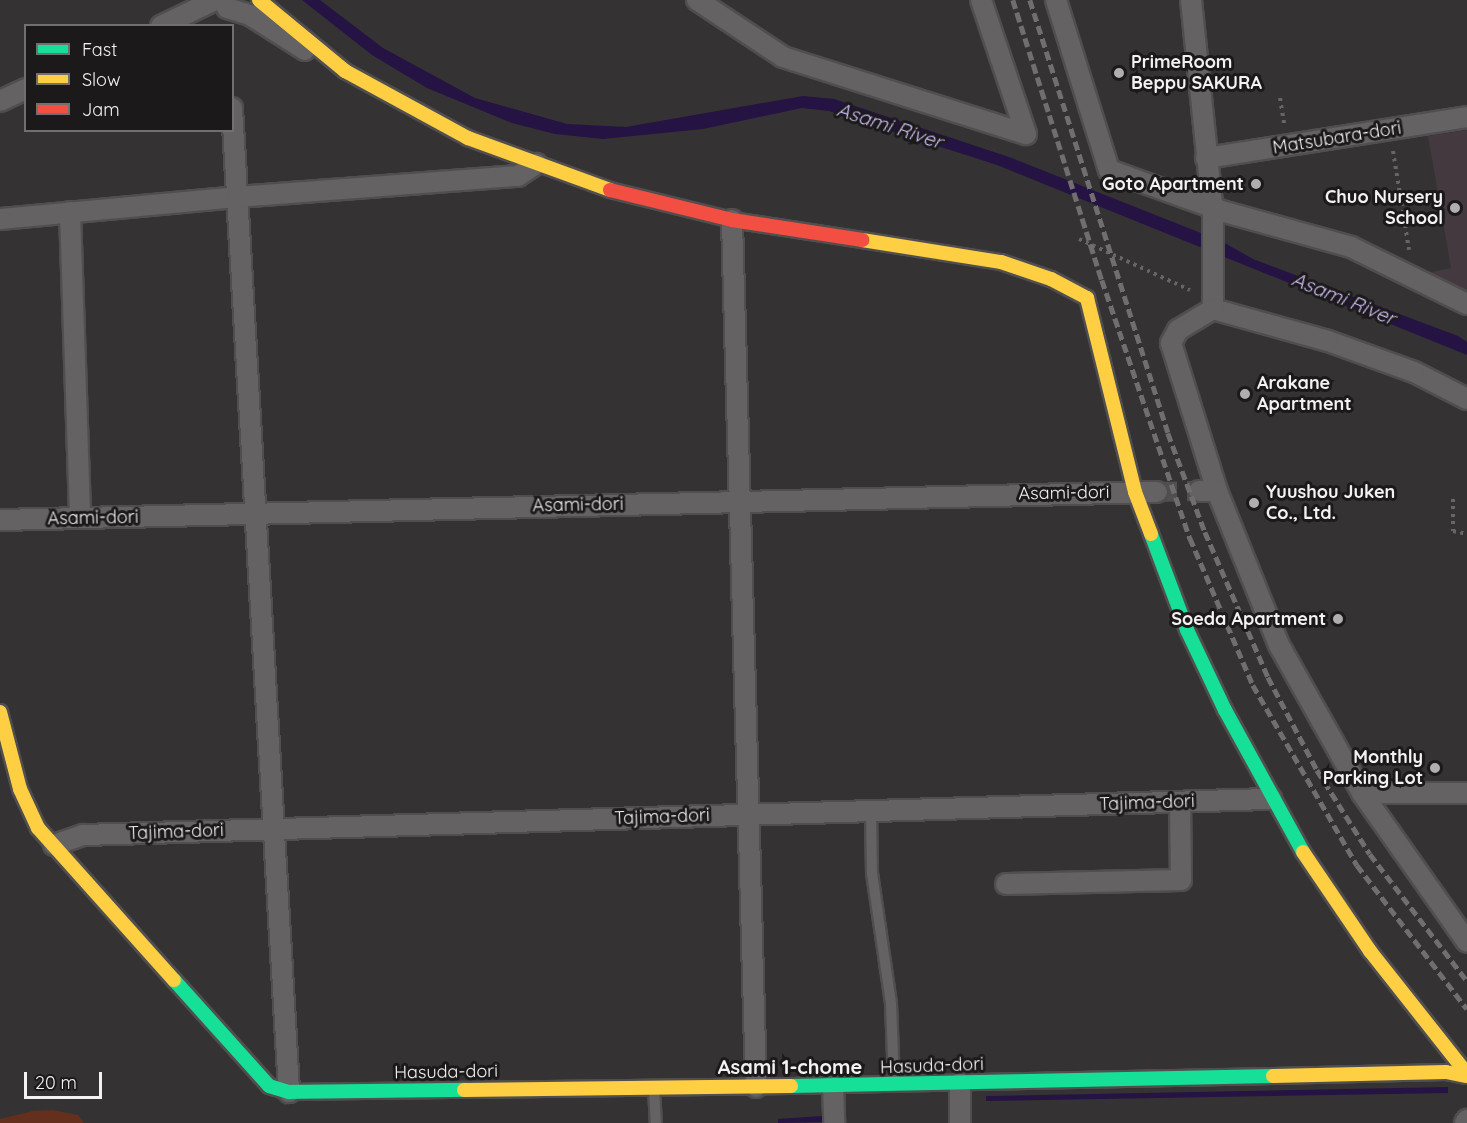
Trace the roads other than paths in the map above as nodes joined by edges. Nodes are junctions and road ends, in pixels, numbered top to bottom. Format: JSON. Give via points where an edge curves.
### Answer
{"nodes":[{"id":1,"x":259,"y":0,"type":"edge"},
{"id":2,"x":697,"y":0,"type":"edge"},
{"id":3,"x":981,"y":0,"type":"edge"},
{"id":4,"x":1056,"y":0,"type":"edge"},
{"id":5,"x":1191,"y":0,"type":"edge"},
{"id":6,"x":222,"y":8,"type":"edge"},
{"id":7,"x":168,"y":24,"type":"edge"},
{"id":8,"x":345,"y":71,"type":"junction"},
{"id":9,"x":24,"y":90,"type":"edge"},
{"id":10,"x":0,"y":101,"type":"edge"},
{"id":11,"x":1467,"y":117,"type":"edge"},
{"id":12,"x":233,"y":132,"type":"edge"},
{"id":13,"x":1206,"y":158,"type":"junction"},
{"id":14,"x":536,"y":164,"type":"junction"},
{"id":15,"x":237,"y":197,"type":"junction"},
{"id":16,"x":1212,"y":211,"type":"junction"},
{"id":17,"x":70,"y":212,"type":"junction"},
{"id":18,"x":0,"y":219,"type":"edge"},
{"id":19,"x":732,"y":220,"type":"junction"},
{"id":20,"x":1213,"y":302,"type":"junction"},
{"id":21,"x":1467,"y":304,"type":"edge"},
{"id":22,"x":1467,"y":399,"type":"edge"},
{"id":23,"x":1135,"y":492,"type":"junction"},
{"id":24,"x":1157,"y":492,"type":"tunnel mouth"},
{"id":25,"x":738,"y":501,"type":"junction"},
{"id":26,"x":255,"y":513,"type":"junction"},
{"id":27,"x":80,"y":518,"type":"junction"},
{"id":28,"x":0,"y":520,"type":"edge"},
{"id":29,"x":0,"y":712,"type":"edge"},
{"id":30,"x":1362,"y":793,"type":"junction"},
{"id":31,"x":1467,"y":793,"type":"edge"},
{"id":32,"x":1271,"y":799,"type":"junction"},
{"id":33,"x":1180,"y":802,"type":"junction"},
{"id":34,"x":871,"y":811,"type":"junction"},
{"id":35,"x":747,"y":815,"type":"junction"},
{"id":36,"x":275,"y":829,"type":"junction"},
{"id":37,"x":54,"y":845,"type":"junction"},
{"id":38,"x":1006,"y":884,"type":"dead end"},
{"id":39,"x":1467,"y":942,"type":"edge"},
{"id":40,"x":1467,"y":1075,"type":"edge"},
{"id":41,"x":960,"y":1083,"type":"junction"},
{"id":42,"x":894,"y":1085,"type":"junction"},
{"id":43,"x":833,"y":1086,"type":"junction"},
{"id":44,"x":756,"y":1087,"type":"junction"},
{"id":45,"x":654,"y":1088,"type":"junction"},
{"id":46,"x":289,"y":1092,"type":"junction"},
{"id":47,"x":656,"y":1123,"type":"edge"},
{"id":48,"x":834,"y":1123,"type":"edge"},
{"id":49,"x":960,"y":1123,"type":"edge"}],
"edges":[{"from":1,"to":8,"type":"street"},
{"from":2,"to":3,"type":"street","via":[[783,57],[1026,134]]},
{"from":4,"to":16,"type":"street","via":[[1109,170]]},
{"from":5,"to":13,"type":"street"},
{"from":6,"to":7,"type":"street"},
{"from":6,"to":8,"type":"street","via":[[250,15]]},
{"from":8,"to":14,"type":"street","via":[[468,138]]},
{"from":9,"to":10,"type":"street"},
{"from":11,"to":13,"type":"street","name":"Matsubara-dori"},
{"from":12,"to":15,"type":"street"},
{"from":13,"to":16,"type":"street"},
{"from":14,"to":15,"type":"street","via":[[518,176]]},
{"from":14,"to":19,"type":"street","via":[[608,189]]},
{"from":15,"to":17,"type":"street"},
{"from":15,"to":26,"type":"street"},
{"from":16,"to":20,"type":"street"},
{"from":16,"to":21,"type":"street","via":[[1351,247]]},
{"from":17,"to":18,"type":"street"},
{"from":17,"to":27,"type":"street"},
{"from":19,"to":23,"type":"street","via":[[1000,262],[1050,279],[1087,298]]},
{"from":19,"to":25,"type":"street"},
{"from":20,"to":22,"type":"street","via":[[1414,372]]},
{"from":20,"to":30,"type":"street","via":[[1178,330],[1171,343],[1208,491],[1279,645]]},
{"from":23,"to":24,"type":"street","name":"Asami-dori"},
{"from":23,"to":25,"type":"street","name":"Asami-dori"},
{"from":23,"to":32,"type":"street","via":[[1187,630]]},
{"from":25,"to":26,"type":"street","name":"Asami-dori"},
{"from":25,"to":35,"type":"street"},
{"from":26,"to":27,"type":"street","name":"Asami-dori"},
{"from":26,"to":36,"type":"street"},
{"from":27,"to":28,"type":"street","name":"Asami-dori"},
{"from":29,"to":37,"type":"street","via":[[20,789],[38,828]]},
{"from":30,"to":31,"type":"street"},
{"from":30,"to":39,"type":"street"},
{"from":32,"to":33,"type":"street","name":"Tajima-dori"},
{"from":32,"to":40,"type":"street","via":[[1370,951]]},
{"from":33,"to":34,"type":"street","name":"Tajima-dori"},
{"from":33,"to":38,"type":"street","via":[[1181,880]]},
{"from":34,"to":35,"type":"street","name":"Tajima-dori"},
{"from":34,"to":42,"type":"lane","via":[[872,873],[891,1004]]},
{"from":35,"to":36,"type":"street","name":"Tajima-dori"},
{"from":35,"to":44,"type":"street"},
{"from":36,"to":37,"type":"street","name":"Tajima-dori","via":[[83,835]]},
{"from":36,"to":46,"type":"street"},
{"from":37,"to":46,"type":"street","via":[[269,1086]]},
{"from":40,"to":41,"type":"street","name":"Hasuda-dori","via":[[1446,1072]]},
{"from":41,"to":42,"type":"street","name":"Hasuda-dori"},
{"from":41,"to":49,"type":"street"},
{"from":42,"to":43,"type":"street","name":"Hasuda-dori"},
{"from":43,"to":44,"type":"street","name":"Hasuda-dori"},
{"from":43,"to":48,"type":"street"},
{"from":44,"to":45,"type":"street","name":"Hasuda-dori"},
{"from":45,"to":46,"type":"street","name":"Hasuda-dori"},
{"from":45,"to":47,"type":"lane"}]}
